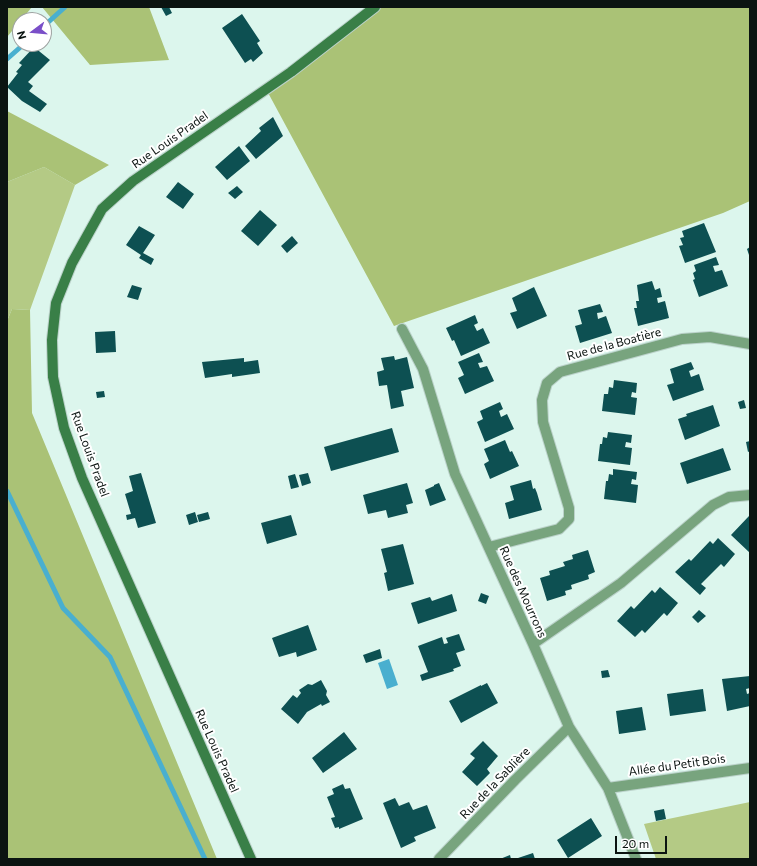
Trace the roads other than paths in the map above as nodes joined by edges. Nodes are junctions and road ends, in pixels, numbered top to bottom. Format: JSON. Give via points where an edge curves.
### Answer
{"nodes":[{"id":1,"x":375,"y":7,"type":"edge"},
{"id":2,"x":402,"y":329,"type":"dead end"},
{"id":3,"x":750,"y":344,"type":"edge"},
{"id":4,"x":750,"y":495,"type":"edge"},
{"id":5,"x":489,"y":547,"type":"junction"},
{"id":6,"x":533,"y":644,"type":"junction"},
{"id":7,"x":569,"y":727,"type":"junction"},
{"id":8,"x":750,"y":768,"type":"edge"},
{"id":9,"x":608,"y":788,"type":"junction"},
{"id":10,"x":251,"y":859,"type":"edge"},
{"id":11,"x":439,"y":859,"type":"edge"},
{"id":12,"x":636,"y":859,"type":"edge"}],
"edges":[{"from":1,"to":10,"type":"main road","name":"Rue Louis Pradel","via":[[292,72],[133,181],[102,209],[72,263],[56,303],[52,340],[53,377],[64,428],[82,478]]},
{"from":2,"to":5,"type":"street","name":"Rue des Mourrons","via":[[423,369],[455,474]]},
{"from":3,"to":5,"type":"street","name":"Rue de la Boatière","via":[[710,336],[682,339],[560,372],[547,383],[542,400],[543,422],[569,508],[569,519],[559,529]]},
{"from":4,"to":6,"type":"street","via":[[729,497],[713,505],[621,583]]},
{"from":5,"to":6,"type":"street","name":"Rue des Mourrons"},
{"from":6,"to":7,"type":"street","name":"Rue des Mourrons"},
{"from":7,"to":9,"type":"street","name":"Rue des Mourrons"},
{"from":7,"to":11,"type":"street","name":"Rue de la Sablière"},
{"from":8,"to":9,"type":"street","name":"Allée du Petit Bois"},
{"from":9,"to":12,"type":"street","name":"Rue des Mourrons"}]}
